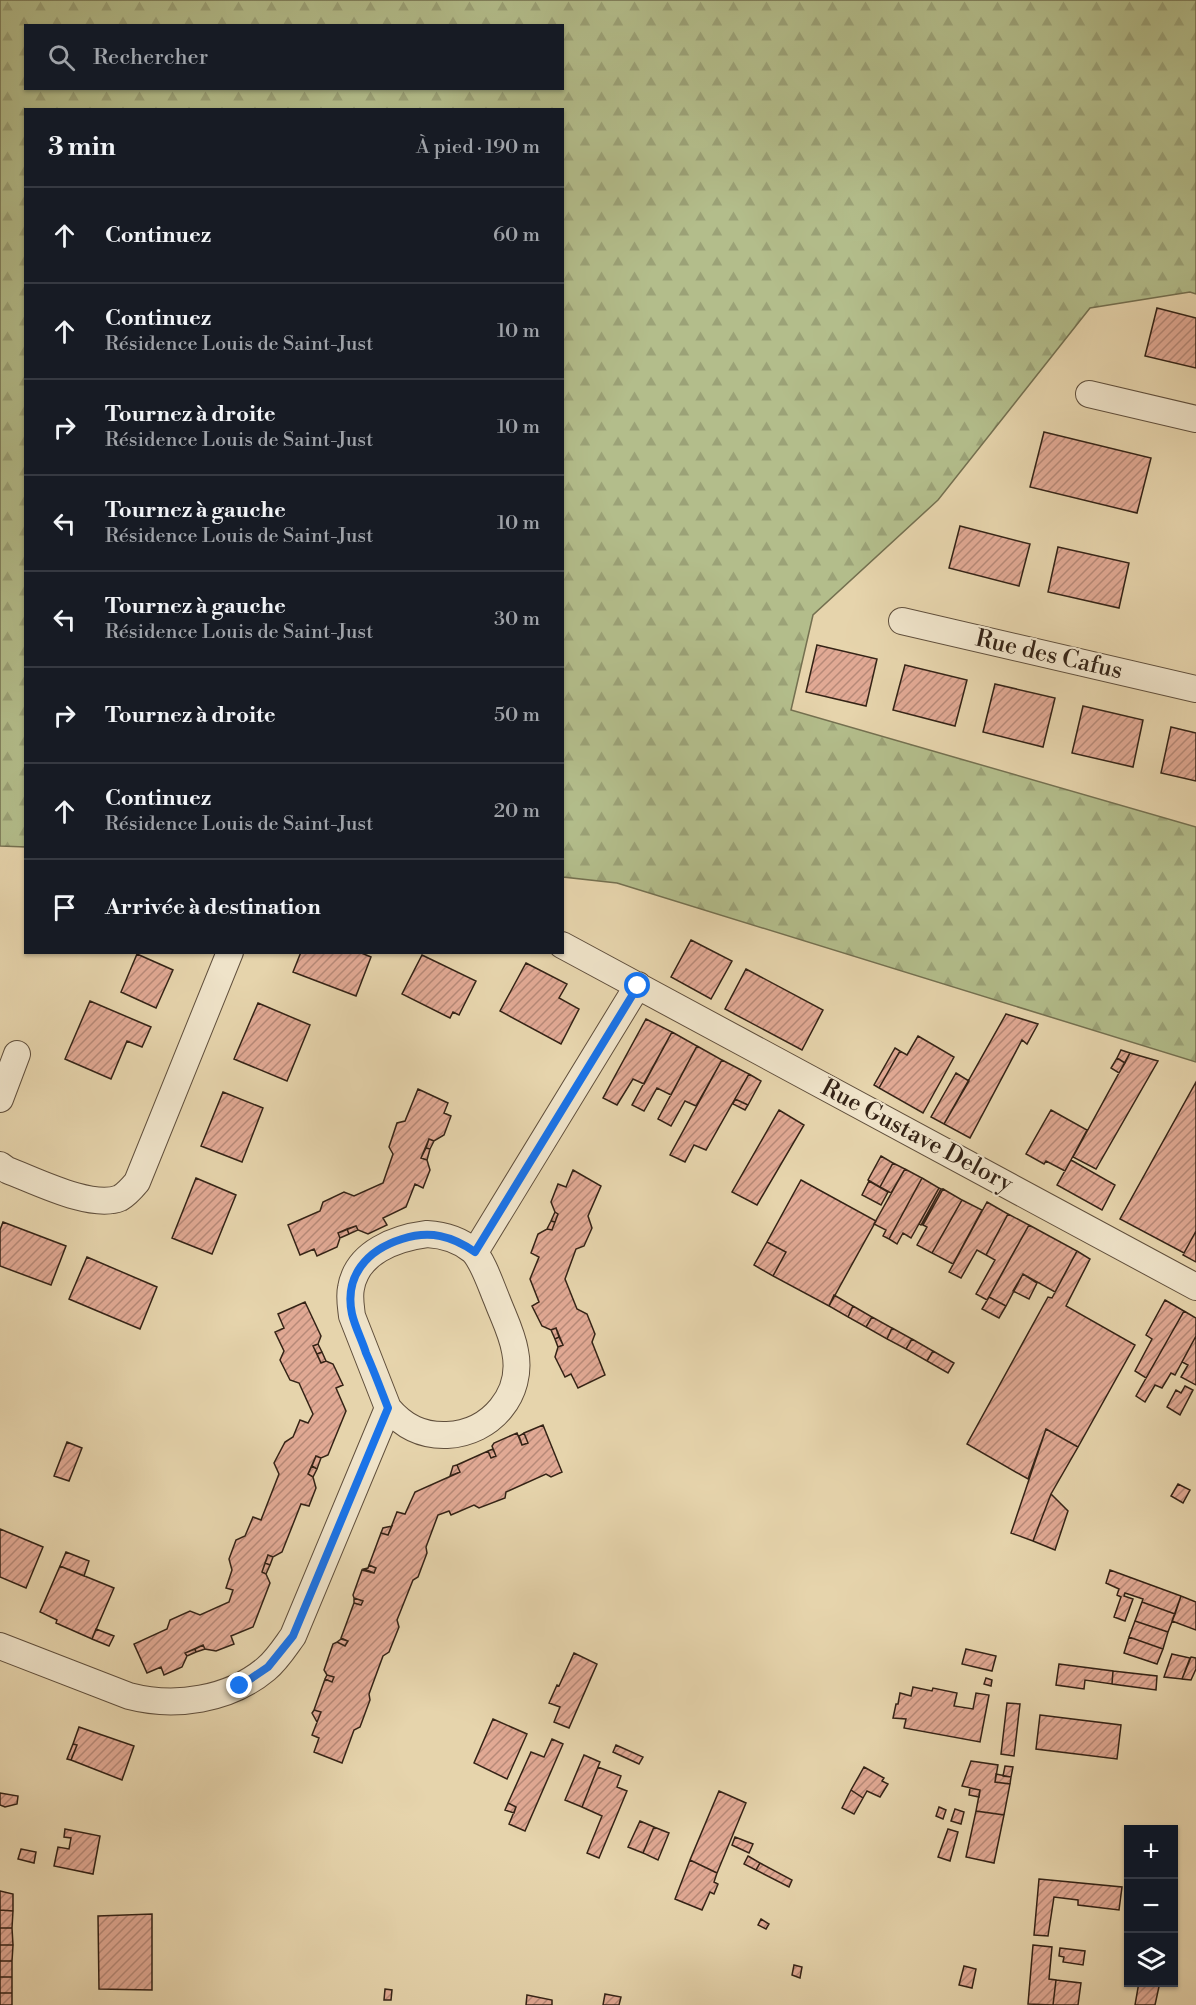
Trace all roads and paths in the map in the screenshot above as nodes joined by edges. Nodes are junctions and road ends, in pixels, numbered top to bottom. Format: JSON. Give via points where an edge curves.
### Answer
{"nodes":[{"id":1,"x":1089,"y":394,"type":"dead end"},
{"id":2,"x":1196,"y":419,"type":"edge"},
{"id":3,"x":902,"y":621,"type":"dead end"},
{"id":4,"x":1196,"y":689,"type":"edge"},
{"id":5,"x":564,"y":946,"type":"edge"},
{"id":6,"x":229,"y":954,"type":"edge"},
{"id":7,"x":638,"y":986,"type":"junction"},
{"id":8,"x":17,"y":1054,"type":"dead end"},
{"id":9,"x":0,"y":1099,"type":"edge"},
{"id":10,"x":0,"y":1165,"type":"edge"},
{"id":11,"x":475,"y":1252,"type":"junction"},
{"id":12,"x":1196,"y":1287,"type":"edge"},
{"id":13,"x":388,"y":1408,"type":"junction"},
{"id":14,"x":0,"y":1646,"type":"edge"}],
"edges":[{"from":1,"to":2,"type":"street"},
{"from":3,"to":4,"type":"street","name":"Rue des Cafus"},
{"from":5,"to":7,"type":"street","name":"Rue Gustave Delory"},
{"from":6,"to":10,"type":"street","via":[[137,1182],[129,1190],[109,1201],[95,1200],[67,1193]]},
{"from":7,"to":11,"type":"street"},
{"from":7,"to":12,"type":"street","name":"Rue Gustave Delory"},
{"from":8,"to":9,"type":"street"},
{"from":11,"to":13,"type":"street","via":[[443,1235],[410,1236],[378,1250],[358,1271],[351,1287],[352,1316]]},
{"from":11,"to":13,"type":"street","via":[[516,1352],[514,1385],[508,1400],[488,1421],[454,1435],[421,1432],[403,1423]]},
{"from":13,"to":14,"type":"street","via":[[293,1636],[256,1677],[204,1698],[146,1700]]}]}
